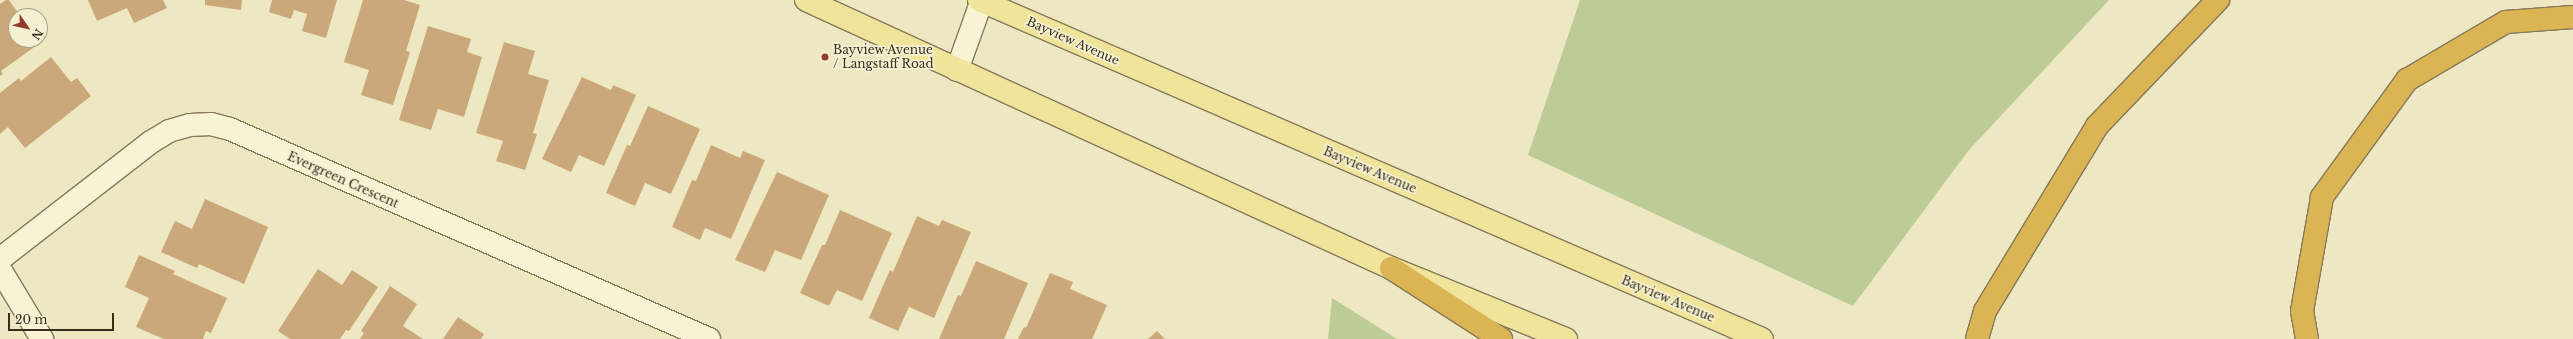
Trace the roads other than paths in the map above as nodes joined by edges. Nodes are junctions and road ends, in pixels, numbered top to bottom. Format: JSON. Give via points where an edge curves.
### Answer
{"nodes":[{"id":1,"x":806,"y":0,"type":"edge"},
{"id":2,"x":982,"y":0,"type":"edge"},
{"id":3,"x":2218,"y":0,"type":"edge"},
{"id":4,"x":2573,"y":17,"type":"edge"},
{"id":5,"x":957,"y":70,"type":"junction"},
{"id":6,"x":0,"y":259,"type":"edge"},
{"id":7,"x":1391,"y":268,"type":"junction"},
{"id":8,"x":0,"y":269,"type":"edge"},
{"id":9,"x":42,"y":339,"type":"edge"},
{"id":10,"x":709,"y":339,"type":"edge"},
{"id":11,"x":1500,"y":339,"type":"edge"},
{"id":12,"x":1566,"y":339,"type":"edge"},
{"id":13,"x":1762,"y":339,"type":"edge"},
{"id":14,"x":1977,"y":339,"type":"edge"},
{"id":15,"x":2307,"y":339,"type":"edge"}],
"edges":[{"from":1,"to":5,"type":"main road"},
{"from":2,"to":5,"type":"street"},
{"from":2,"to":13,"type":"main road","name":"Bayview Avenue"},
{"from":3,"to":14,"type":"highway","via":[[2097,126],[1986,311]]},
{"from":4,"to":15,"type":"highway","via":[[2506,22],[2407,80],[2322,196],[2302,311]]},
{"from":5,"to":7,"type":"main road"},
{"from":6,"to":10,"type":"street","name":"Evergreen Crescent","via":[[151,142],[169,131],[211,124],[230,129]]},
{"from":7,"to":11,"type":"highway"},
{"from":7,"to":12,"type":"main road"},
{"from":8,"to":9,"type":"street"}]}
